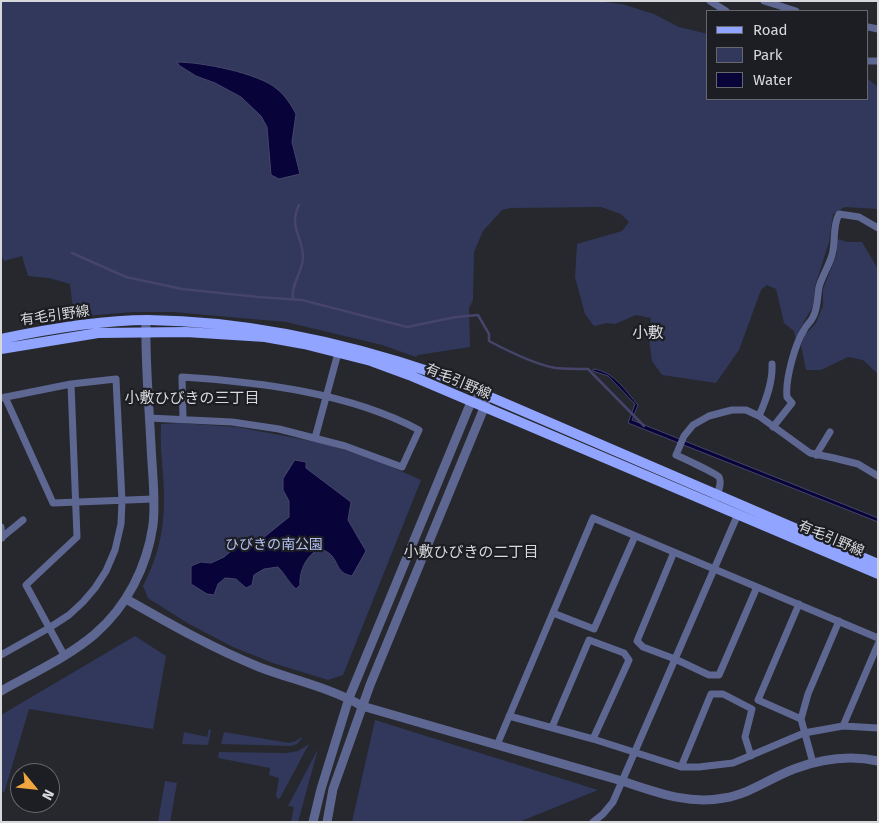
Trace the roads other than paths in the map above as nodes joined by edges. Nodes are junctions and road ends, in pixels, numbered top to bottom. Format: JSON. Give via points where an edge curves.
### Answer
{"nodes":[{"id":1,"x":710,"y":1,"type":"edge"},
{"id":2,"x":764,"y":1,"type":"edge"},
{"id":3,"x":724,"y":10,"type":"edge"},
{"id":4,"x":793,"y":10,"type":"edge"},
{"id":5,"x":878,"y":228,"type":"edge"},
{"id":6,"x":146,"y":320,"type":"junction"},
{"id":7,"x":146,"y":331,"type":"junction"},
{"id":8,"x":1,"y":339,"type":"edge"},
{"id":9,"x":1,"y":349,"type":"edge"},
{"id":10,"x":338,"y":353,"type":"junction"},
{"id":11,"x":772,"y":364,"type":"dead end"},
{"id":12,"x":71,"y":384,"type":"junction"},
{"id":13,"x":486,"y":395,"type":"junction"},
{"id":14,"x":3,"y":397,"type":"edge"},
{"id":15,"x":326,"y":397,"type":"junction"},
{"id":16,"x":471,"y":402,"type":"junction"},
{"id":17,"x":484,"y":408,"type":"junction"},
{"id":18,"x":759,"y":416,"type":"junction"},
{"id":19,"x":149,"y":418,"type":"junction"},
{"id":20,"x":183,"y":420,"type":"junction"},
{"id":21,"x":773,"y":427,"type":"junction"},
{"id":22,"x":830,"y":432,"type":"dead end"},
{"id":23,"x":316,"y":438,"type":"junction"},
{"id":24,"x":816,"y":454,"type":"junction"},
{"id":25,"x":878,"y":476,"type":"edge"},
{"id":26,"x":153,"y":499,"type":"junction"},
{"id":27,"x":715,"y":500,"type":"junction"},
{"id":28,"x":122,"y":501,"type":"junction"},
{"id":29,"x":76,"y":503,"type":"junction"},
{"id":30,"x":738,"y":514,"type":"junction"},
{"id":31,"x":23,"y":520,"type":"dead end"},
{"id":32,"x":1,"y":527,"type":"edge"},
{"id":33,"x":635,"y":536,"type":"junction"},
{"id":34,"x":2,"y":538,"type":"edge"},
{"id":35,"x":674,"y":552,"type":"junction"},
{"id":36,"x":878,"y":564,"type":"edge"},
{"id":37,"x":714,"y":568,"type":"junction"},
{"id":38,"x":878,"y":574,"type":"edge"},
{"id":39,"x":757,"y":587,"type":"junction"},
{"id":40,"x":126,"y":599,"type":"junction"},
{"id":41,"x":799,"y":604,"type":"junction"},
{"id":42,"x":553,"y":613,"type":"junction"},
{"id":43,"x":839,"y":621,"type":"junction"},
{"id":44,"x":49,"y":628,"type":"junction"},
{"id":45,"x":878,"y":638,"type":"edge"},
{"id":46,"x":878,"y":644,"type":"edge"},
{"id":47,"x":1,"y":655,"type":"edge"},
{"id":48,"x":64,"y":655,"type":"junction"},
{"id":49,"x":675,"y":659,"type":"junction"},
{"id":50,"x":1,"y":691,"type":"edge"},
{"id":51,"x":349,"y":698,"type":"junction"},
{"id":52,"x":362,"y":706,"type":"junction"},
{"id":53,"x":509,"y":716,"type":"junction"},
{"id":54,"x":801,"y":719,"type":"junction"},
{"id":55,"x":843,"y":726,"type":"junction"},
{"id":56,"x":552,"y":727,"type":"junction"},
{"id":57,"x":878,"y":728,"type":"edge"},
{"id":58,"x":804,"y":734,"type":"junction"},
{"id":59,"x":592,"y":739,"type":"junction"},
{"id":60,"x":497,"y":745,"type":"junction"},
{"id":61,"x":635,"y":752,"type":"junction"},
{"id":62,"x":750,"y":756,"type":"junction"},
{"id":63,"x":878,"y":761,"type":"edge"},
{"id":64,"x":813,"y":763,"type":"junction"},
{"id":65,"x":681,"y":767,"type":"junction"},
{"id":66,"x":622,"y":780,"type":"junction"},
{"id":67,"x":313,"y":822,"type":"edge"},
{"id":68,"x":327,"y":822,"type":"edge"},
{"id":69,"x":594,"y":822,"type":"edge"}],
"edges":[{"from":1,"to":3,"type":"street"},
{"from":2,"to":4,"type":"street"},
{"from":5,"to":21,"type":"street","via":[[859,217],[839,214],[836,218],[833,255],[819,287],[818,306],[803,330],[789,377],[787,397],[792,403]]},
{"from":6,"to":7,"type":"street"},
{"from":6,"to":8,"type":"main road","name":"有毛引野線"},
{"from":6,"to":13,"type":"main road","name":"有毛引野線","via":[[199,322],[292,334],[387,357]]},
{"from":7,"to":9,"type":"main road","name":"有毛引野線","via":[[98,333]]},
{"from":7,"to":10,"type":"main road","name":"有毛引野線","via":[[265,337]]},
{"from":7,"to":19,"type":"street"},
{"from":10,"to":15,"type":"street"},
{"from":10,"to":16,"type":"main road","name":"有毛引野線","via":[[371,361]]},
{"from":11,"to":18,"type":"street","via":[[767,397]]},
{"from":12,"to":14,"type":"street"},
{"from":12,"to":28,"type":"street","via":[[116,379]]},
{"from":12,"to":29,"type":"street"},
{"from":13,"to":16,"type":"street"},
{"from":13,"to":17,"type":"street"},
{"from":13,"to":27,"type":"main road","name":"有毛引野線"},
{"from":14,"to":29,"type":"street","via":[[53,503]]},
{"from":15,"to":20,"type":"street","via":[[253,383],[182,377]]},
{"from":15,"to":23,"type":"street"},
{"from":15,"to":23,"type":"street","via":[[419,430],[402,467]]},
{"from":16,"to":17,"type":"main road","name":"有毛引野線"},
{"from":16,"to":51,"type":"street"},
{"from":17,"to":27,"type":"main road","name":"有毛引野線"},
{"from":17,"to":52,"type":"street"},
{"from":18,"to":21,"type":"street"},
{"from":18,"to":27,"type":"street","via":[[746,410],[724,412],[693,425],[684,436],[676,455],[716,474],[720,482]]},
{"from":19,"to":20,"type":"street"},
{"from":19,"to":26,"type":"street"},
{"from":20,"to":23,"type":"street","via":[[232,422]]},
{"from":21,"to":24,"type":"street"},
{"from":22,"to":24,"type":"street"},
{"from":24,"to":25,"type":"street","via":[[858,464]]},
{"from":26,"to":28,"type":"street"},
{"from":26,"to":40,"type":"street","via":[[149,543],[143,565]]},
{"from":27,"to":30,"type":"main road","name":"有毛引野線"},
{"from":27,"to":36,"type":"main road","name":"有毛引野線"},
{"from":28,"to":29,"type":"street"},
{"from":28,"to":44,"type":"street","via":[[121,524],[106,571],[83,602]]},
{"from":29,"to":44,"type":"street","via":[[77,537],[26,585]]},
{"from":30,"to":37,"type":"street"},
{"from":30,"to":38,"type":"main road","name":"有毛引野線"},
{"from":31,"to":34,"type":"street"},
{"from":32,"to":34,"type":"street"},
{"from":33,"to":35,"type":"street"},
{"from":33,"to":42,"type":"street","via":[[594,629]]},
{"from":33,"to":42,"type":"street","via":[[593,518]]},
{"from":35,"to":37,"type":"street"},
{"from":35,"to":49,"type":"street","via":[[637,641],[643,647]]},
{"from":37,"to":39,"type":"street"},
{"from":37,"to":49,"type":"street"},
{"from":39,"to":41,"type":"street"},
{"from":39,"to":49,"type":"street","via":[[719,675],[709,675]]},
{"from":40,"to":48,"type":"street","via":[[94,635]]},
{"from":40,"to":51,"type":"street","via":[[234,657]]},
{"from":41,"to":43,"type":"street"},
{"from":41,"to":54,"type":"street","via":[[758,700]]},
{"from":42,"to":53,"type":"street"},
{"from":43,"to":45,"type":"street"},
{"from":43,"to":54,"type":"street","via":[[808,694]]},
{"from":44,"to":47,"type":"street"},
{"from":44,"to":48,"type":"street"},
{"from":46,"to":55,"type":"street"},
{"from":48,"to":50,"type":"street"},
{"from":49,"to":61,"type":"street"},
{"from":51,"to":52,"type":"street"},
{"from":51,"to":67,"type":"street"},
{"from":52,"to":60,"type":"street"},
{"from":52,"to":68,"type":"street","via":[[333,789]]},
{"from":53,"to":56,"type":"street"},
{"from":53,"to":60,"type":"street"},
{"from":54,"to":58,"type":"street"},
{"from":55,"to":57,"type":"street"},
{"from":55,"to":58,"type":"street"},
{"from":56,"to":59,"type":"street"},
{"from":56,"to":59,"type":"street","via":[[589,640],[624,653],[629,660]]},
{"from":58,"to":62,"type":"street"},
{"from":58,"to":64,"type":"street"},
{"from":59,"to":61,"type":"street"},
{"from":60,"to":66,"type":"street"},
{"from":61,"to":65,"type":"street"},
{"from":61,"to":66,"type":"street"},
{"from":62,"to":65,"type":"street","via":[[717,766]]},
{"from":62,"to":65,"type":"street","via":[[745,738],[752,709],[723,694],[711,694]]},
{"from":63,"to":64,"type":"street","via":[[840,758]]},
{"from":64,"to":66,"type":"street","via":[[793,769],[745,793],[705,800],[686,800]]},
{"from":66,"to":69,"type":"street","via":[[613,802]]}]}
